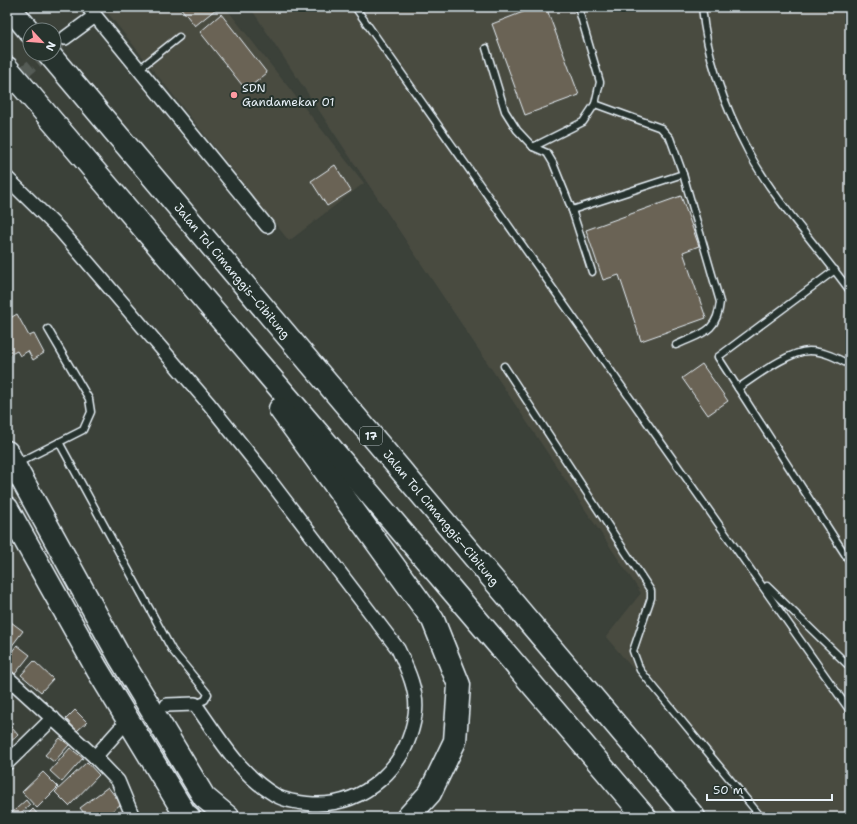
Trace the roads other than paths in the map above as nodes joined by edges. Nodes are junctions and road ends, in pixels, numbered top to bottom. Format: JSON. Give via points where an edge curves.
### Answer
{"nodes":[{"id":1,"x":9,"y":7,"type":"edge"},
{"id":2,"x":356,"y":7,"type":"edge"},
{"id":3,"x":578,"y":7,"type":"edge"},
{"id":4,"x":702,"y":7,"type":"edge"},
{"id":5,"x":92,"y":11,"type":"edge"},
{"id":6,"x":22,"y":22,"type":"edge"},
{"id":7,"x":179,"y":37,"type":"dead end"},
{"id":8,"x":65,"y":38,"type":"tunnel mouth"},
{"id":9,"x":486,"y":48,"type":"dead end"},
{"id":10,"x":56,"y":62,"type":"edge"},
{"id":11,"x":7,"y":68,"type":"edge"},
{"id":12,"x":139,"y":69,"type":"junction"},
{"id":13,"x":594,"y":104,"type":"junction"},
{"id":14,"x":533,"y":146,"type":"junction"},
{"id":15,"x":683,"y":174,"type":"junction"},
{"id":16,"x":7,"y":178,"type":"edge"},
{"id":17,"x":572,"y":210,"type":"junction"},
{"id":18,"x":266,"y":226,"type":"dead end"},
{"id":19,"x":179,"y":270,"type":"junction"},
{"id":20,"x":835,"y":270,"type":"junction"},
{"id":21,"x":592,"y":272,"type":"dead end"},
{"id":22,"x":850,"y":291,"type":"edge"},
{"id":23,"x":48,"y":329,"type":"dead end"},
{"id":24,"x":676,"y":345,"type":"dead end"},
{"id":25,"x":850,"y":365,"type":"edge"},
{"id":26,"x":504,"y":366,"type":"dead end"},
{"id":27,"x":738,"y":388,"type":"junction"},
{"id":28,"x":59,"y":442,"type":"junction"},
{"id":29,"x":11,"y":458,"type":"edge"},
{"id":30,"x":7,"y":508,"type":"edge"},
{"id":31,"x":850,"y":562,"type":"edge"},
{"id":32,"x":755,"y":575,"type":"junction"},
{"id":33,"x":850,"y":667,"type":"edge"},
{"id":34,"x":7,"y":677,"type":"edge"},
{"id":35,"x":195,"y":704,"type":"junction"},
{"id":36,"x":167,"y":705,"type":"dead end"},
{"id":37,"x":850,"y":711,"type":"edge"},
{"id":38,"x":53,"y":718,"type":"junction"},
{"id":39,"x":119,"y":730,"type":"dead end"},
{"id":40,"x":95,"y":757,"type":"junction"},
{"id":41,"x":7,"y":763,"type":"edge"},
{"id":42,"x":132,"y":816,"type":"edge"},
{"id":43,"x":149,"y":817,"type":"edge"},
{"id":44,"x":189,"y":817,"type":"edge"},
{"id":45,"x":228,"y":817,"type":"edge"},
{"id":46,"x":408,"y":817,"type":"edge"},
{"id":47,"x":644,"y":817,"type":"edge"},
{"id":48,"x":694,"y":817,"type":"edge"},
{"id":49,"x":761,"y":817,"type":"edge"}],
"edges":[{"from":1,"to":6,"type":"highway"},
{"from":2,"to":32,"type":"lane"},
{"from":3,"to":13,"type":"lane","via":[[600,82]]},
{"from":4,"to":20,"type":"lane","via":[[705,36],[720,92],[750,154],[782,203]]},
{"from":5,"to":8,"type":"street"},
{"from":5,"to":12,"type":"street"},
{"from":7,"to":12,"type":"lane"},
{"from":9,"to":14,"type":"lane","via":[[505,111],[517,130]]},
{"from":10,"to":48,"type":"highway","name":"Jalan Tol Cimanggis–Cibitung","number":"17"},
{"from":11,"to":19,"type":"highway"},
{"from":12,"to":18,"type":"street"},
{"from":13,"to":14,"type":"lane","via":[[584,122]]},
{"from":13,"to":15,"type":"lane","via":[[662,128],[670,138]]},
{"from":14,"to":17,"type":"lane","via":[[547,153]]},
{"from":15,"to":17,"type":"lane"},
{"from":15,"to":24,"type":"lane","via":[[720,302],[719,315],[710,330]]},
{"from":16,"to":35,"type":"street","via":[[60,230],[209,404],[271,481],[398,649],[415,697],[415,715],[397,763],[383,779],[354,798],[330,805],[302,803],[275,796],[249,776]]},
{"from":17,"to":21,"type":"lane"},
{"from":19,"to":46,"type":"highway","via":[[433,620],[459,685],[455,741],[430,792]]},
{"from":19,"to":47,"type":"highway"},
{"from":20,"to":22,"type":"lane"},
{"from":20,"to":27,"type":"lane","via":[[718,357]]},
{"from":23,"to":28,"type":"lane","via":[[89,399],[91,412],[83,430]]},
{"from":25,"to":27,"type":"lane","via":[[833,356],[808,351],[782,360]]},
{"from":26,"to":49,"type":"lane","via":[[651,591],[651,598],[633,651],[640,670]]},
{"from":27,"to":31,"type":"lane"},
{"from":28,"to":29,"type":"lane"},
{"from":28,"to":35,"type":"lane","via":[[172,650],[208,694],[205,700]]},
{"from":29,"to":45,"type":"highway","via":[[123,663],[204,797]]},
{"from":30,"to":44,"type":"highway","via":[[97,669]]},
{"from":32,"to":33,"type":"lane"},
{"from":32,"to":37,"type":"lane"},
{"from":34,"to":38,"type":"street"},
{"from":35,"to":36,"type":"street"},
{"from":38,"to":40,"type":"street"},
{"from":38,"to":41,"type":"street"},
{"from":39,"to":40,"type":"street"},
{"from":40,"to":42,"type":"street","via":[[118,781]]},
{"from":42,"to":43,"type":"lane"}]}
